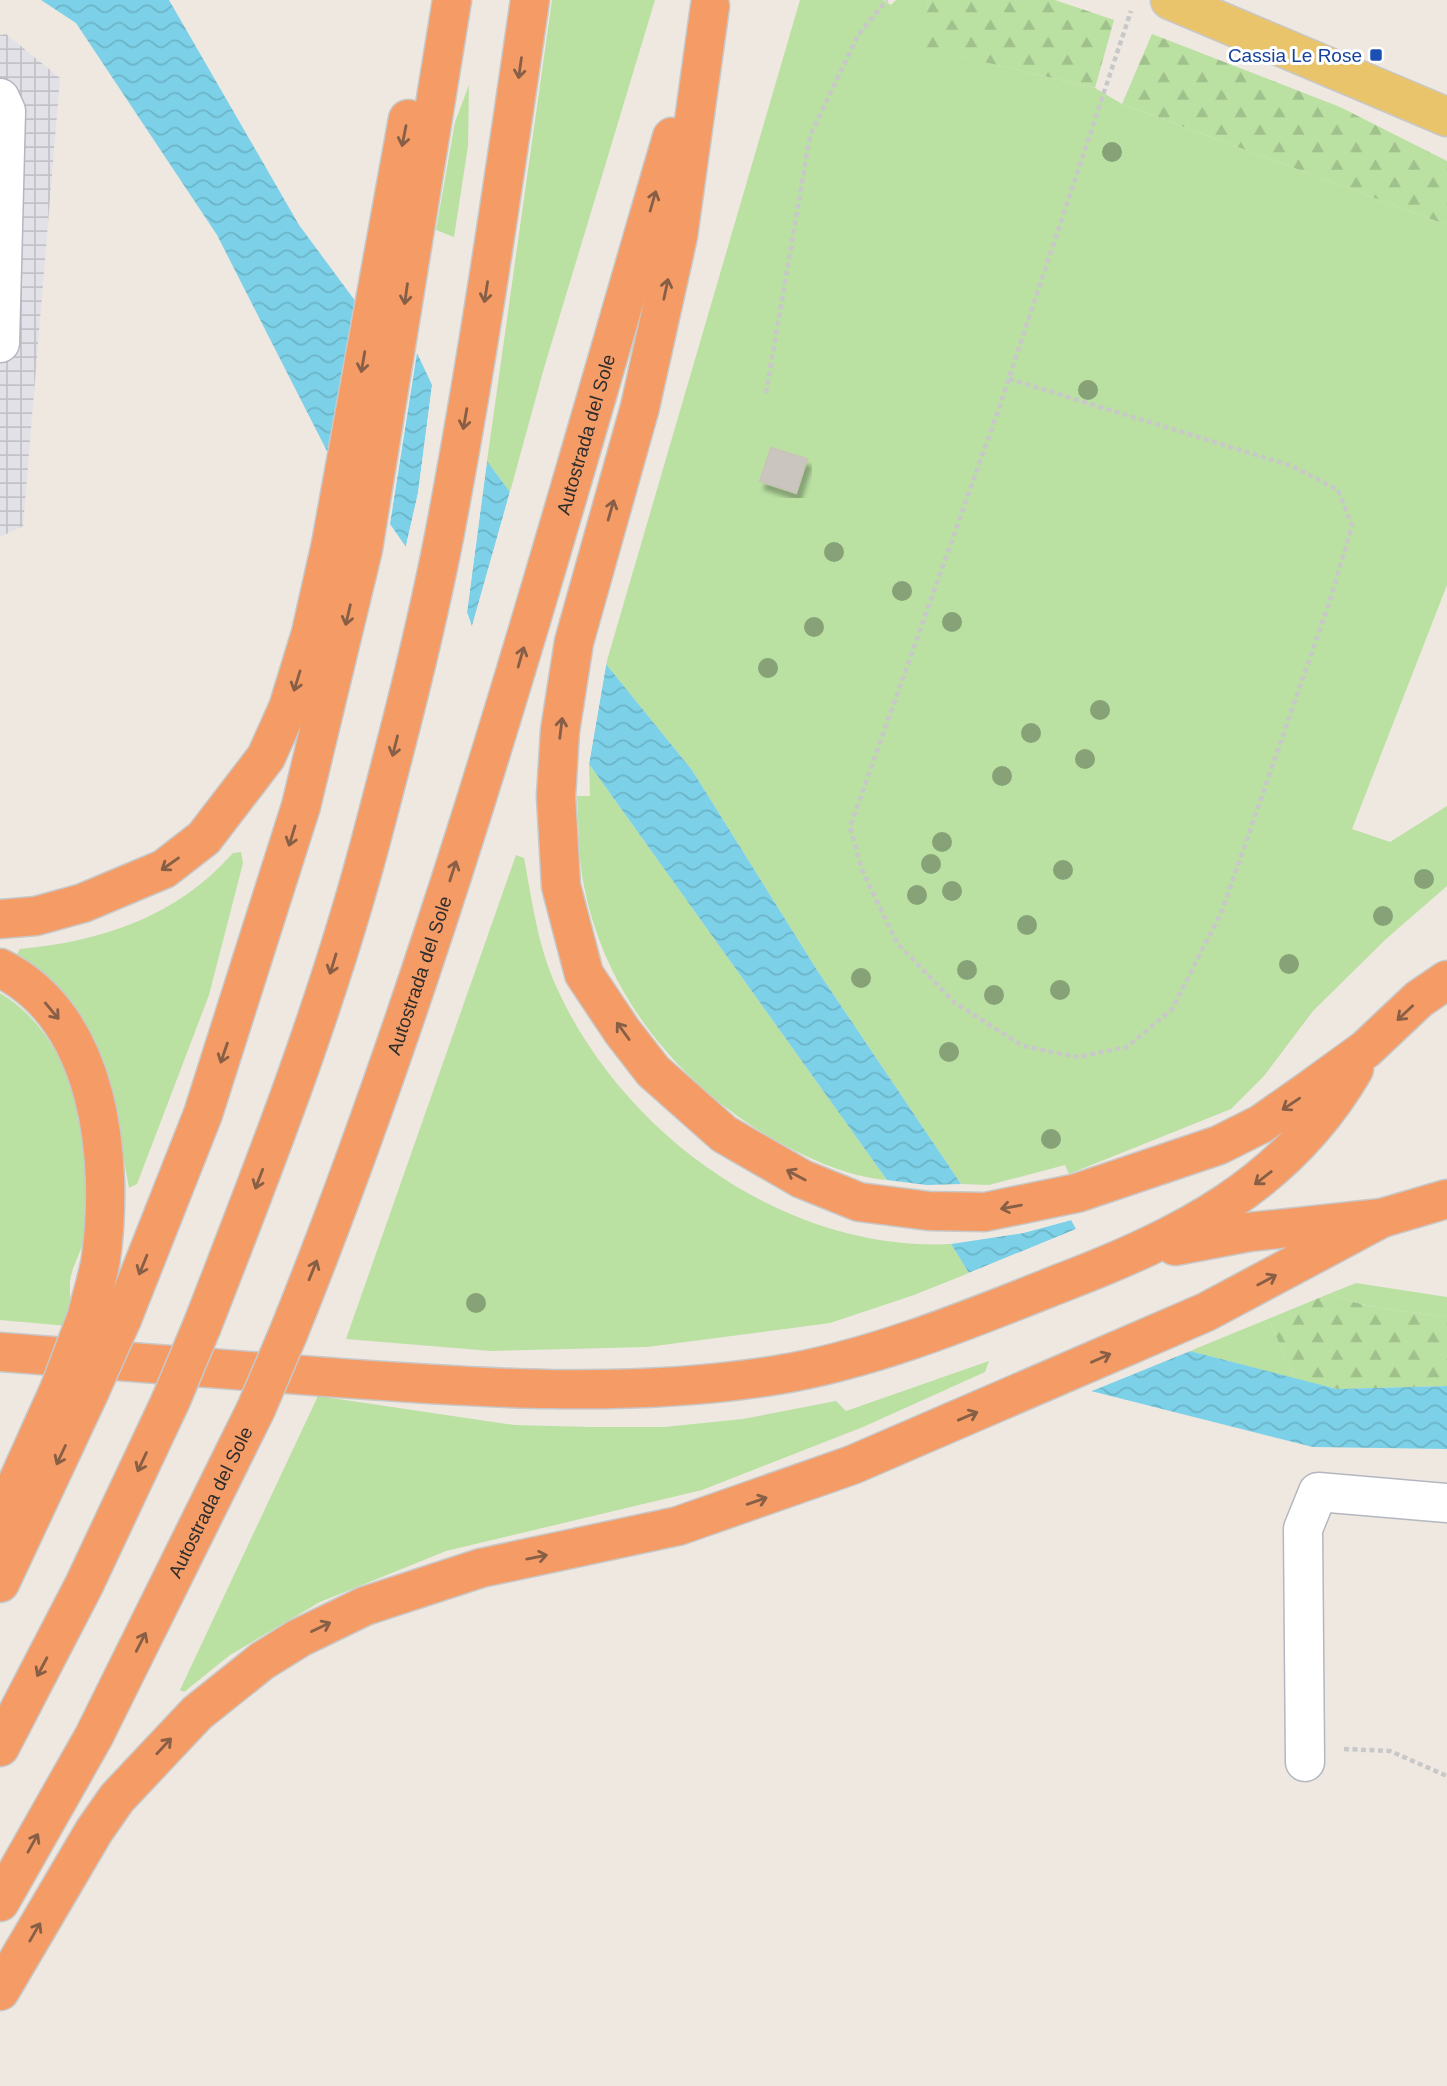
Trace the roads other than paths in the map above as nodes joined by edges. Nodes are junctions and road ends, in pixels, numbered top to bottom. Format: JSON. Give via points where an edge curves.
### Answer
{"nodes":[{"id":1,"x":444,"y":0,"type":"edge"},
{"id":2,"x":452,"y":0,"type":"edge"},
{"id":3,"x":530,"y":0,"type":"edge"},
{"id":4,"x":1170,"y":0,"type":"edge"},
{"id":5,"x":711,"y":3,"type":"edge"},
{"id":6,"x":0,"y":98,"type":"edge"},
{"id":7,"x":1447,"y":117,"type":"edge"},
{"id":8,"x":402,"y":224,"type":"junction"},
{"id":9,"x":0,"y":343,"type":"edge"},
{"id":10,"x":347,"y":546,"type":"junction"},
{"id":11,"x":0,"y":919,"type":"edge"},
{"id":12,"x":0,"y":968,"type":"edge"},
{"id":13,"x":1447,"y":980,"type":"edge"},
{"id":14,"x":1366,"y":1049,"type":"junction"},
{"id":15,"x":1447,"y":1199,"type":"edge"},
{"id":16,"x":1238,"y":1218,"type":"junction"},
{"id":17,"x":1382,"y":1218,"type":"junction"},
{"id":18,"x":104,"y":1317,"type":"junction"},
{"id":19,"x":0,"y":1352,"type":"edge"},
{"id":20,"x":74,"y":1391,"type":"junction"},
{"id":21,"x":1447,"y":1503,"type":"edge"},
{"id":22,"x":0,"y":1521,"type":"edge"},
{"id":23,"x":0,"y":1583,"type":"edge"},
{"id":24,"x":0,"y":1747,"type":"edge"},
{"id":25,"x":1305,"y":1754,"type":"road end"},
{"id":26,"x":0,"y":1902,"type":"edge"},
{"id":27,"x":0,"y":1991,"type":"edge"}],
"edges":[{"from":1,"to":8,"type":"highway","one_way":true,"via":[[410,109]]},
{"from":2,"to":8,"type":"highway"},
{"from":3,"to":24,"type":"highway","one_way":true,"bridge":true,"via":[[477,352],[443,540],[374,829],[275,1137],[202,1326],[85,1585]]},
{"from":4,"to":7,"type":"main road"},
{"from":14,"to":5,"type":"highway","one_way":true,"via":[[1261,1124],[1219,1145],[1077,1193],[985,1212],[929,1211],[859,1202],[802,1179],[724,1134],[653,1071],[584,974],[561,886],[556,796],[560,731],[574,642],[640,407],[678,236]]},
{"from":26,"to":5,"type":"highway","name":"Autostrada del Sole","one_way":true,"bridge":true,"via":[[94,1736],[256,1409],[335,1216],[502,723]]},
{"from":6,"to":9,"type":"lane","via":[[6,111]]},
{"from":8,"to":10,"type":"highway","one_way":true},
{"from":10,"to":11,"type":"highway","one_way":true,"via":[[266,757],[204,838],[164,869],[123,889],[36,916]]},
{"from":10,"to":18,"type":"highway","one_way":true,"via":[[301,806],[246,985],[203,1114]]},
{"from":12,"to":18,"type":"highway","one_way":true,"via":[[19,977],[64,1025],[84,1059],[98,1111]]},
{"from":13,"to":14,"type":"highway","one_way":true,"via":[[1419,999]]},
{"from":14,"to":16,"type":"highway","one_way":true,"via":[[1309,1135],[1266,1177]]},
{"from":15,"to":17,"type":"highway"},
{"from":16,"to":17,"type":"highway"},
{"from":16,"to":19,"type":"highway","via":[[957,1324],[781,1374],[667,1387],[457,1387]]},
{"from":27,"to":17,"type":"highway","one_way":true,"via":[[117,1798],[197,1713],[299,1638],[365,1606],[481,1568],[678,1526],[852,1465],[1206,1312]]},
{"from":18,"to":20,"type":"highway","bridge":true},
{"from":20,"to":22,"type":"highway"},
{"from":20,"to":23,"type":"highway","one_way":true},
{"from":21,"to":25,"type":"lane","via":[[1318,1492],[1303,1529]]}]}
